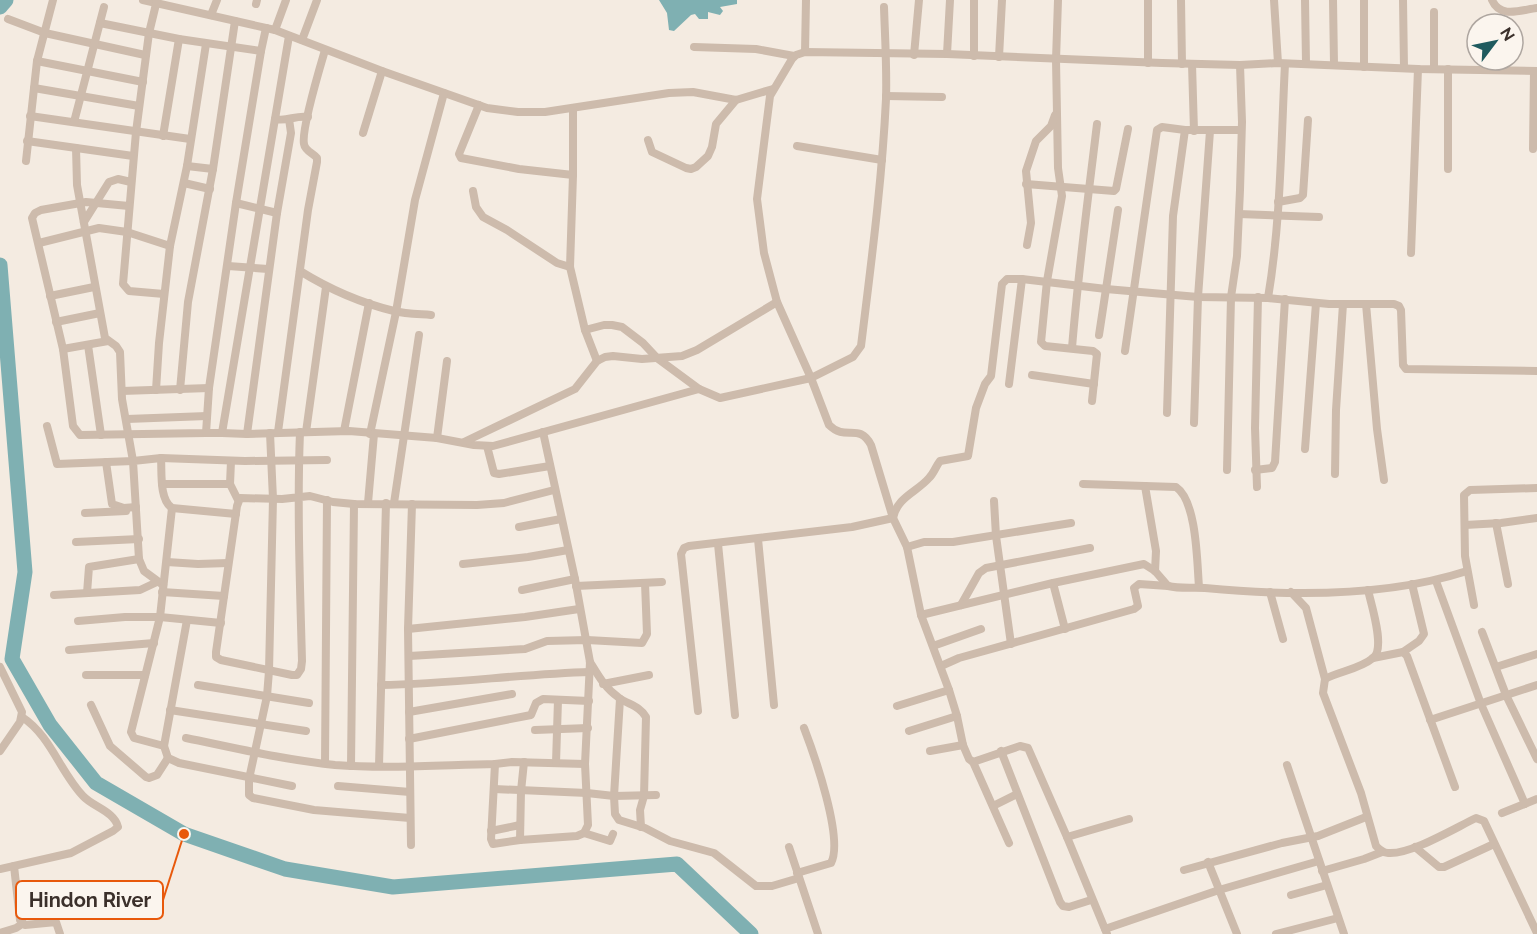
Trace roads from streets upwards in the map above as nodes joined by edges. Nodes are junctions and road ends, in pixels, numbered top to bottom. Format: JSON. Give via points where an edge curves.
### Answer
{"nodes":[{"id":1,"x":52,"y":0,"type":"edge"},
{"id":2,"x":142,"y":0,"type":"edge"},
{"id":3,"x":188,"y":0,"type":"edge"},
{"id":4,"x":217,"y":0,"type":"edge"},
{"id":5,"x":286,"y":0,"type":"edge"},
{"id":6,"x":317,"y":0,"type":"edge"},
{"id":7,"x":806,"y":0,"type":"edge"},
{"id":8,"x":919,"y":0,"type":"edge"},
{"id":9,"x":950,"y":0,"type":"edge"},
{"id":10,"x":974,"y":0,"type":"edge"},
{"id":11,"x":1002,"y":0,"type":"edge"},
{"id":12,"x":1058,"y":0,"type":"edge"},
{"id":13,"x":1148,"y":0,"type":"edge"},
{"id":14,"x":1182,"y":0,"type":"edge"},
{"id":15,"x":1275,"y":0,"type":"edge"},
{"id":16,"x":1305,"y":0,"type":"edge"},
{"id":17,"x":1333,"y":0,"type":"edge"},
{"id":18,"x":1364,"y":0,"type":"edge"},
{"id":19,"x":1403,"y":0,"type":"edge"},
{"id":20,"x":1492,"y":0,"type":"edge"},
{"id":21,"x":156,"y":1,"type":"edge"},
{"id":22,"x":104,"y":6,"type":"dead end"},
{"id":23,"x":1533,"y":6,"type":"edge"},
{"id":24,"x":884,"y":7,"type":"dead end"},
{"id":25,"x":184,"y":9,"type":"junction"},
{"id":26,"x":1434,"y":12,"type":"dead end"},
{"id":27,"x":211,"y":15,"type":"junction"},
{"id":28,"x":8,"y":19,"type":"dead end"},
{"id":29,"x":235,"y":21,"type":"junction"},
{"id":30,"x":100,"y":23,"type":"junction"},
{"id":31,"x":270,"y":29,"type":"junction"},
{"id":32,"x":45,"y":33,"type":"junction"},
{"id":33,"x":148,"y":33,"type":"junction"},
{"id":34,"x":289,"y":36,"type":"junction"},
{"id":35,"x":179,"y":39,"type":"junction"},
{"id":36,"x":302,"y":40,"type":"junction"},
{"id":37,"x":93,"y":43,"type":"junction"},
{"id":38,"x":206,"y":44,"type":"junction"},
{"id":39,"x":231,"y":46,"type":"junction"},
{"id":40,"x":694,"y":47,"type":"dead end"},
{"id":41,"x":325,"y":50,"type":"junction"},
{"id":42,"x":261,"y":51,"type":"junction"},
{"id":43,"x":805,"y":52,"type":"junction"},
{"id":44,"x":885,"y":53,"type":"junction"},
{"id":45,"x":145,"y":54,"type":"junction"},
{"id":46,"x":947,"y":54,"type":"junction"},
{"id":47,"x":914,"y":55,"type":"junction"},
{"id":48,"x":794,"y":56,"type":"junction"},
{"id":49,"x":975,"y":56,"type":"junction"},
{"id":50,"x":999,"y":57,"type":"junction"},
{"id":51,"x":1056,"y":60,"type":"junction"},
{"id":52,"x":37,"y":61,"type":"junction"},
{"id":53,"x":1148,"y":63,"type":"junction"},
{"id":54,"x":1282,"y":63,"type":"junction"},
{"id":55,"x":1306,"y":63,"type":"junction"},
{"id":56,"x":1182,"y":64,"type":"junction"},
{"id":57,"x":1192,"y":64,"type":"junction"},
{"id":58,"x":1334,"y":64,"type":"junction"},
{"id":59,"x":1240,"y":65,"type":"junction"},
{"id":60,"x":1364,"y":67,"type":"junction"},
{"id":61,"x":1404,"y":68,"type":"junction"},
{"id":62,"x":1418,"y":69,"type":"junction"},
{"id":63,"x":1434,"y":69,"type":"junction"},
{"id":64,"x":1448,"y":69,"type":"junction"},
{"id":65,"x":382,"y":70,"type":"junction"},
{"id":66,"x":1535,"y":71,"type":"edge"},
{"id":67,"x":86,"y":72,"type":"junction"},
{"id":68,"x":143,"y":82,"type":"junction"},
{"id":69,"x":34,"y":88,"type":"junction"},
{"id":70,"x":773,"y":89,"type":"junction"},
{"id":71,"x":444,"y":93,"type":"junction"},
{"id":72,"x":80,"y":94,"type":"junction"},
{"id":73,"x":886,"y":96,"type":"junction"},
{"id":74,"x":942,"y":97,"type":"dead end"},
{"id":75,"x":736,"y":100,"type":"junction"},
{"id":76,"x":479,"y":105,"type":"junction"},
{"id":77,"x":139,"y":106,"type":"junction"},
{"id":78,"x":573,"y":108,"type":"junction"},
{"id":79,"x":1057,"y":112,"type":"junction"},
{"id":80,"x":30,"y":116,"type":"junction"},
{"id":81,"x":308,"y":117,"type":"junction"},
{"id":82,"x":275,"y":119,"type":"junction"},
{"id":83,"x":289,"y":119,"type":"junction"},
{"id":84,"x":1308,"y":120,"type":"dead end"},
{"id":85,"x":74,"y":123,"type":"junction"},
{"id":86,"x":1097,"y":124,"type":"dead end"},
{"id":87,"x":1128,"y":129,"type":"dead end"},
{"id":88,"x":1189,"y":130,"type":"junction"},
{"id":89,"x":1241,"y":130,"type":"junction"},
{"id":90,"x":1210,"y":131,"type":"junction"},
{"id":91,"x":136,"y":132,"type":"junction"},
{"id":92,"x":363,"y":133,"type":"dead end"},
{"id":93,"x":163,"y":136,"type":"junction"},
{"id":94,"x":190,"y":139,"type":"junction"},
{"id":95,"x":648,"y":140,"type":"dead end"},
{"id":96,"x":27,"y":141,"type":"junction"},
{"id":97,"x":797,"y":146,"type":"dead end"},
{"id":98,"x":76,"y":148,"type":"junction"},
{"id":99,"x":1533,"y":149,"type":"dead end"},
{"id":100,"x":133,"y":156,"type":"junction"},
{"id":101,"x":26,"y":160,"type":"dead end"},
{"id":102,"x":882,"y":160,"type":"junction"},
{"id":103,"x":187,"y":166,"type":"junction"},
{"id":104,"x":213,"y":169,"type":"junction"},
{"id":105,"x":1448,"y":169,"type":"dead end"},
{"id":106,"x":573,"y":175,"type":"junction"},
{"id":107,"x":131,"y":182,"type":"junction"},
{"id":108,"x":184,"y":183,"type":"junction"},
{"id":109,"x":1026,"y":184,"type":"junction"},
{"id":110,"x":1060,"y":187,"type":"junction"},
{"id":111,"x":210,"y":189,"type":"junction"},
{"id":112,"x":1090,"y":189,"type":"junction"},
{"id":113,"x":473,"y":191,"type":"dead end"},
{"id":114,"x":97,"y":201,"type":"junction"},
{"id":115,"x":1278,"y":202,"type":"junction"},
{"id":116,"x":81,"y":203,"type":"junction"},
{"id":117,"x":236,"y":203,"type":"junction"},
{"id":118,"x":129,"y":206,"type":"junction"},
{"id":119,"x":261,"y":209,"type":"junction"},
{"id":120,"x":1118,"y":210,"type":"dead end"},
{"id":121,"x":276,"y":213,"type":"junction"},
{"id":122,"x":1239,"y":214,"type":"junction"},
{"id":123,"x":1276,"y":217,"type":"junction"},
{"id":124,"x":1319,"y":217,"type":"dead end"},
{"id":125,"x":84,"y":223,"type":"junction"},
{"id":126,"x":85,"y":232,"type":"junction"},
{"id":127,"x":127,"y":232,"type":"junction"},
{"id":128,"x":39,"y":243,"type":"junction"},
{"id":129,"x":1027,"y":245,"type":"dead end"},
{"id":130,"x":170,"y":246,"type":"junction"},
{"id":131,"x":1411,"y":253,"type":"dead end"},
{"id":132,"x":228,"y":266,"type":"junction"},
{"id":133,"x":250,"y":267,"type":"junction"},
{"id":134,"x":570,"y":267,"type":"junction"},
{"id":135,"x":268,"y":269,"type":"junction"},
{"id":136,"x":300,"y":271,"type":"junction"},
{"id":137,"x":1022,"y":279,"type":"junction"},
{"id":138,"x":1047,"y":281,"type":"junction"},
{"id":139,"x":1077,"y":285,"type":"junction"},
{"id":140,"x":94,"y":286,"type":"junction"},
{"id":141,"x":326,"y":287,"type":"junction"},
{"id":142,"x":1106,"y":289,"type":"junction"},
{"id":143,"x":1133,"y":292,"type":"junction"},
{"id":144,"x":164,"y":294,"type":"junction"},
{"id":145,"x":1171,"y":294,"type":"junction"},
{"id":146,"x":50,"y":296,"type":"junction"},
{"id":147,"x":1198,"y":297,"type":"junction"},
{"id":148,"x":1232,"y":297,"type":"junction"},
{"id":149,"x":1263,"y":298,"type":"junction"},
{"id":150,"x":1285,"y":299,"type":"junction"},
{"id":151,"x":777,"y":302,"type":"junction"},
{"id":152,"x":369,"y":303,"type":"junction"},
{"id":153,"x":1316,"y":303,"type":"junction"},
{"id":154,"x":1343,"y":304,"type":"junction"},
{"id":155,"x":1366,"y":304,"type":"junction"},
{"id":156,"x":396,"y":312,"type":"junction"},
{"id":157,"x":100,"y":314,"type":"junction"},
{"id":158,"x":431,"y":315,"type":"dead end"},
{"id":159,"x":56,"y":322,"type":"junction"},
{"id":160,"x":585,"y":330,"type":"junction"},
{"id":161,"x":419,"y":335,"type":"dead end"},
{"id":162,"x":1099,"y":335,"type":"dead end"},
{"id":163,"x":108,"y":341,"type":"junction"},
{"id":164,"x":88,"y":345,"type":"junction"},
{"id":165,"x":1072,"y":348,"type":"junction"},
{"id":166,"x":63,"y":349,"type":"junction"},
{"id":167,"x":1125,"y":351,"type":"dead end"},
{"id":168,"x":657,"y":358,"type":"junction"},
{"id":169,"x":447,"y":361,"type":"dead end"},
{"id":170,"x":597,"y":361,"type":"junction"},
{"id":171,"x":1537,"y":371,"type":"edge"},
{"id":172,"x":1032,"y":375,"type":"dead end"},
{"id":173,"x":811,"y":378,"type":"junction"},
{"id":174,"x":1010,"y":384,"type":"dead end"},
{"id":175,"x":1095,"y":384,"type":"junction"},
{"id":176,"x":209,"y":388,"type":"junction"},
{"id":177,"x":699,"y":389,"type":"junction"},
{"id":178,"x":156,"y":390,"type":"junction"},
{"id":179,"x":180,"y":390,"type":"junction"},
{"id":180,"x":122,"y":391,"type":"junction"},
{"id":181,"x":1092,"y":401,"type":"dead end"},
{"id":182,"x":1167,"y":413,"type":"dead end"},
{"id":183,"x":207,"y":416,"type":"junction"},
{"id":184,"x":126,"y":419,"type":"junction"},
{"id":185,"x":1194,"y":423,"type":"dead end"},
{"id":186,"x":47,"y":426,"type":"dead end"},
{"id":187,"x":344,"y":431,"type":"junction"},
{"id":188,"x":274,"y":432,"type":"junction"},
{"id":189,"x":303,"y":432,"type":"junction"},
{"id":190,"x":543,"y":432,"type":"junction"},
{"id":191,"x":206,"y":433,"type":"junction"},
{"id":192,"x":222,"y":433,"type":"junction"},
{"id":193,"x":247,"y":434,"type":"junction"},
{"id":194,"x":372,"y":434,"type":"junction"},
{"id":195,"x":101,"y":435,"type":"junction"},
{"id":196,"x":129,"y":435,"type":"junction"},
{"id":197,"x":402,"y":436,"type":"junction"},
{"id":198,"x":437,"y":438,"type":"junction"},
{"id":199,"x":464,"y":443,"type":"junction"},
{"id":200,"x":487,"y":447,"type":"junction"},
{"id":201,"x":1305,"y":449,"type":"dead end"},
{"id":202,"x":161,"y":458,"type":"junction"},
{"id":203,"x":299,"y":459,"type":"junction"},
{"id":204,"x":273,"y":460,"type":"junction"},
{"id":205,"x":327,"y":460,"type":"dead end"},
{"id":206,"x":133,"y":461,"type":"junction"},
{"id":207,"x":231,"y":461,"type":"junction"},
{"id":208,"x":106,"y":462,"type":"junction"},
{"id":209,"x":550,"y":466,"type":"junction"},
{"id":210,"x":1227,"y":470,"type":"dead end"},
{"id":211,"x":1256,"y":470,"type":"junction"},
{"id":212,"x":1335,"y":474,"type":"dead end"},
{"id":213,"x":1384,"y":480,"type":"dead end"},
{"id":214,"x":230,"y":483,"type":"junction"},
{"id":215,"x":162,"y":484,"type":"junction"},
{"id":216,"x":1083,"y":484,"type":"dead end"},
{"id":217,"x":1145,"y":486,"type":"junction"},
{"id":218,"x":1257,"y":487,"type":"dead end"},
{"id":219,"x":1537,"y":488,"type":"edge"},
{"id":220,"x":555,"y":490,"type":"junction"},
{"id":221,"x":299,"y":496,"type":"junction"},
{"id":222,"x":273,"y":499,"type":"junction"},
{"id":223,"x":238,"y":500,"type":"junction"},
{"id":224,"x":327,"y":500,"type":"junction"},
{"id":225,"x":994,"y":501,"type":"dead end"},
{"id":226,"x":368,"y":503,"type":"junction"},
{"id":227,"x":390,"y":503,"type":"junction"},
{"id":228,"x":354,"y":504,"type":"junction"},
{"id":229,"x":412,"y":504,"type":"junction"},
{"id":230,"x":172,"y":508,"type":"junction"},
{"id":231,"x":136,"y":509,"type":"junction"},
{"id":232,"x":86,"y":513,"type":"dead end"},
{"id":233,"x":236,"y":514,"type":"junction"},
{"id":234,"x":893,"y":518,"type":"junction"},
{"id":235,"x":1537,"y":518,"type":"edge"},
{"id":236,"x":561,"y":519,"type":"junction"},
{"id":237,"x":1071,"y":523,"type":"dead end"},
{"id":238,"x":1496,"y":523,"type":"junction"},
{"id":239,"x":1465,"y":525,"type":"junction"},
{"id":240,"x":519,"y":527,"type":"dead end"},
{"id":241,"x":996,"y":536,"type":"junction"},
{"id":242,"x":139,"y":538,"type":"junction"},
{"id":243,"x":758,"y":539,"type":"junction"},
{"id":244,"x":76,"y":542,"type":"dead end"},
{"id":245,"x":718,"y":544,"type":"junction"},
{"id":246,"x":907,"y":547,"type":"junction"},
{"id":247,"x":1090,"y":548,"type":"dead end"},
{"id":248,"x":568,"y":550,"type":"junction"},
{"id":249,"x":139,"y":559,"type":"junction"},
{"id":250,"x":167,"y":562,"type":"junction"},
{"id":251,"x":228,"y":563,"type":"junction"},
{"id":252,"x":463,"y":564,"type":"dead end"},
{"id":253,"x":999,"y":564,"type":"junction"},
{"id":254,"x":1467,"y":571,"type":"junction"},
{"id":255,"x":1155,"y":572,"type":"junction"},
{"id":256,"x":1436,"y":581,"type":"junction"},
{"id":257,"x":575,"y":582,"type":"junction"},
{"id":258,"x":662,"y":582,"type":"dead end"},
{"id":259,"x":645,"y":583,"type":"junction"},
{"id":260,"x":1053,"y":583,"type":"junction"},
{"id":261,"x":1412,"y":584,"type":"junction"},
{"id":262,"x":1508,"y":584,"type":"dead end"},
{"id":263,"x":161,"y":586,"type":"junction"},
{"id":264,"x":1168,"y":586,"type":"junction"},
{"id":265,"x":1199,"y":587,"type":"junction"},
{"id":266,"x":522,"y":590,"type":"dead end"},
{"id":267,"x":1368,"y":590,"type":"junction"},
{"id":268,"x":1270,"y":592,"type":"junction"},
{"id":269,"x":1291,"y":592,"type":"junction"},
{"id":270,"x":87,"y":593,"type":"junction"},
{"id":271,"x":1003,"y":594,"type":"junction"},
{"id":272,"x":54,"y":595,"type":"dead end"},
{"id":273,"x":224,"y":596,"type":"junction"},
{"id":274,"x":1474,"y":604,"type":"dead end"},
{"id":275,"x":961,"y":605,"type":"junction"},
{"id":276,"x":579,"y":609,"type":"junction"},
{"id":277,"x":921,"y":615,"type":"junction"},
{"id":278,"x":160,"y":617,"type":"junction"},
{"id":279,"x":187,"y":620,"type":"junction"},
{"id":280,"x":78,"y":621,"type":"dead end"},
{"id":281,"x":221,"y":623,"type":"junction"},
{"id":282,"x":408,"y":629,"type":"junction"},
{"id":283,"x":981,"y":629,"type":"dead end"},
{"id":284,"x":1065,"y":629,"type":"junction"},
{"id":285,"x":1482,"y":632,"type":"dead end"},
{"id":286,"x":1283,"y":639,"type":"dead end"},
{"id":287,"x":587,"y":640,"type":"junction"},
{"id":288,"x":154,"y":643,"type":"junction"},
{"id":289,"x":1011,"y":644,"type":"junction"},
{"id":290,"x":933,"y":646,"type":"junction"},
{"id":291,"x":69,"y":650,"type":"dead end"},
{"id":292,"x":1402,"y":652,"type":"junction"},
{"id":293,"x":1537,"y":654,"type":"edge"},
{"id":294,"x":409,"y":656,"type":"junction"},
{"id":295,"x":1373,"y":658,"type":"junction"},
{"id":296,"x":590,"y":662,"type":"junction"},
{"id":297,"x":941,"y":666,"type":"junction"},
{"id":298,"x":0,"y":667,"type":"edge"},
{"id":299,"x":1496,"y":667,"type":"junction"},
{"id":300,"x":269,"y":671,"type":"junction"},
{"id":301,"x":590,"y":672,"type":"junction"},
{"id":302,"x":86,"y":675,"type":"dead end"},
{"id":303,"x":145,"y":675,"type":"junction"},
{"id":304,"x":649,"y":675,"type":"dead end"},
{"id":305,"x":1325,"y":679,"type":"junction"},
{"id":306,"x":603,"y":684,"type":"junction"},
{"id":307,"x":198,"y":685,"type":"dead end"},
{"id":308,"x":381,"y":685,"type":"junction"},
{"id":309,"x":410,"y":685,"type":"junction"},
{"id":310,"x":1536,"y":687,"type":"edge"},
{"id":311,"x":949,"y":690,"type":"junction"},
{"id":312,"x":512,"y":694,"type":"dead end"},
{"id":313,"x":1506,"y":695,"type":"junction"},
{"id":314,"x":267,"y":696,"type":"junction"},
{"id":315,"x":620,"y":699,"type":"junction"},
{"id":316,"x":558,"y":700,"type":"junction"},
{"id":317,"x":589,"y":700,"type":"junction"},
{"id":318,"x":309,"y":703,"type":"dead end"},
{"id":319,"x":1481,"y":704,"type":"junction"},
{"id":320,"x":91,"y":705,"type":"dead end"},
{"id":321,"x":774,"y":705,"type":"dead end"},
{"id":322,"x":897,"y":706,"type":"dead end"},
{"id":323,"x":170,"y":710,"type":"junction"},
{"id":324,"x":698,"y":711,"type":"dead end"},
{"id":325,"x":409,"y":712,"type":"junction"},
{"id":326,"x":735,"y":715,"type":"dead end"},
{"id":327,"x":957,"y":716,"type":"junction"},
{"id":328,"x":22,"y":717,"type":"junction"},
{"id":329,"x":1430,"y":720,"type":"junction"},
{"id":330,"x":261,"y":723,"type":"junction"},
{"id":331,"x":588,"y":728,"type":"junction"},
{"id":332,"x":804,"y":728,"type":"dead end"},
{"id":333,"x":557,"y":729,"type":"junction"},
{"id":334,"x":535,"y":730,"type":"dead end"},
{"id":335,"x":306,"y":731,"type":"dead end"},
{"id":336,"x":909,"y":731,"type":"dead end"},
{"id":337,"x":186,"y":738,"type":"dead end"},
{"id":338,"x":409,"y":740,"type":"junction"},
{"id":339,"x":963,"y":745,"type":"junction"},
{"id":340,"x":164,"y":746,"type":"junction"},
{"id":341,"x":0,"y":751,"type":"edge"},
{"id":342,"x":930,"y":751,"type":"dead end"},
{"id":343,"x":1001,"y":751,"type":"junction"},
{"id":344,"x":255,"y":752,"type":"junction"},
{"id":345,"x":168,"y":758,"type":"junction"},
{"id":346,"x":1537,"y":759,"type":"edge"},
{"id":347,"x":524,"y":762,"type":"junction"},
{"id":348,"x":973,"y":762,"type":"junction"},
{"id":349,"x":325,"y":763,"type":"junction"},
{"id":350,"x":556,"y":763,"type":"junction"},
{"id":351,"x":495,"y":764,"type":"junction"},
{"id":352,"x":585,"y":764,"type":"junction"},
{"id":353,"x":1287,"y":765,"type":"dead end"},
{"id":354,"x":351,"y":766,"type":"junction"},
{"id":355,"x":379,"y":766,"type":"junction"},
{"id":356,"x":411,"y":766,"type":"junction"},
{"id":357,"x":249,"y":778,"type":"junction"},
{"id":358,"x":291,"y":786,"type":"dead end"},
{"id":359,"x":338,"y":786,"type":"dead end"},
{"id":360,"x":1455,"y":787,"type":"dead end"},
{"id":361,"x":494,"y":789,"type":"junction"},
{"id":362,"x":520,"y":790,"type":"junction"},
{"id":363,"x":410,"y":792,"type":"junction"},
{"id":364,"x":587,"y":793,"type":"junction"},
{"id":365,"x":1017,"y":794,"type":"junction"},
{"id":366,"x":656,"y":795,"type":"dead end"},
{"id":367,"x":614,"y":796,"type":"junction"},
{"id":368,"x":644,"y":796,"type":"junction"},
{"id":369,"x":1537,"y":799,"type":"edge"},
{"id":370,"x":1526,"y":804,"type":"junction"},
{"id":371,"x":993,"y":806,"type":"junction"},
{"id":372,"x":1502,"y":813,"type":"dead end"},
{"id":373,"x":1366,"y":817,"type":"junction"},
{"id":374,"x":410,"y":818,"type":"junction"},
{"id":375,"x":1129,"y":819,"type":"dead end"},
{"id":376,"x":520,"y":825,"type":"junction"},
{"id":377,"x":641,"y":827,"type":"junction"},
{"id":378,"x":491,"y":831,"type":"junction"},
{"id":379,"x":584,"y":833,"type":"junction"},
{"id":380,"x":613,"y":834,"type":"dead end"},
{"id":381,"x":1067,"y":837,"type":"junction"},
{"id":382,"x":1311,"y":838,"type":"junction"},
{"id":383,"x":520,"y":840,"type":"junction"},
{"id":384,"x":1009,"y":843,"type":"dead end"},
{"id":385,"x":1494,"y":844,"type":"junction"},
{"id":386,"x":411,"y":845,"type":"dead end"},
{"id":387,"x":789,"y":847,"type":"dead end"},
{"id":388,"x":1415,"y":847,"type":"junction"},
{"id":389,"x":1382,"y":852,"type":"junction"},
{"id":390,"x":1318,"y":861,"type":"junction"},
{"id":391,"x":1208,"y":862,"type":"junction"},
{"id":392,"x":15,"y":866,"type":"junction"},
{"id":393,"x":0,"y":869,"type":"edge"},
{"id":394,"x":1184,"y":870,"type":"dead end"},
{"id":395,"x":1322,"y":871,"type":"junction"},
{"id":396,"x":798,"y":875,"type":"junction"},
{"id":397,"x":1327,"y":885,"type":"junction"},
{"id":398,"x":1219,"y":890,"type":"junction"},
{"id":399,"x":1291,"y":895,"type":"dead end"},
{"id":400,"x":1091,"y":900,"type":"junction"},
{"id":401,"x":1338,"y":918,"type":"junction"},
{"id":402,"x":22,"y":924,"type":"junction"},
{"id":403,"x":1106,"y":932,"type":"edge"},
{"id":404,"x":0,"y":933,"type":"edge"},
{"id":405,"x":1537,"y":933,"type":"edge"},
{"id":406,"x":60,"y":934,"type":"edge"},
{"id":407,"x":818,"y":934,"type":"edge"},
{"id":408,"x":1237,"y":934,"type":"edge"},
{"id":409,"x":1276,"y":934,"type":"edge"},
{"id":410,"x":1344,"y":934,"type":"edge"}],
"edges":[{"from":1,"to":32,"type":"street"},
{"from":2,"to":21,"type":"street"},
{"from":3,"to":25,"type":"street"},
{"from":4,"to":27,"type":"street"},
{"from":5,"to":31,"type":"street"},
{"from":6,"to":36,"type":"street"},
{"from":7,"to":43,"type":"street"},
{"from":8,"to":47,"type":"street"},
{"from":9,"to":46,"type":"street"},
{"from":10,"to":49,"type":"street"},
{"from":11,"to":50,"type":"street"},
{"from":12,"to":51,"type":"street"},
{"from":13,"to":53,"type":"street"},
{"from":14,"to":56,"type":"street"},
{"from":15,"to":54,"type":"street"},
{"from":16,"to":55,"type":"street"},
{"from":17,"to":58,"type":"street"},
{"from":18,"to":60,"type":"street"},
{"from":19,"to":61,"type":"street"},
{"from":20,"to":23,"type":"street","via":[[1504,12]]},
{"from":21,"to":25,"type":"street"},
{"from":21,"to":33,"type":"street"},
{"from":22,"to":30,"type":"street"},
{"from":24,"to":44,"type":"street"},
{"from":25,"to":27,"type":"street"},
{"from":26,"to":63,"type":"street"},
{"from":27,"to":29,"type":"street"},
{"from":28,"to":32,"type":"street"},
{"from":29,"to":31,"type":"street"},
{"from":29,"to":39,"type":"street"},
{"from":30,"to":33,"type":"street"},
{"from":30,"to":37,"type":"street"},
{"from":31,"to":34,"type":"street"},
{"from":31,"to":42,"type":"street"},
{"from":32,"to":37,"type":"street"},
{"from":32,"to":52,"type":"street"},
{"from":33,"to":35,"type":"street"},
{"from":33,"to":45,"type":"street"},
{"from":34,"to":36,"type":"street"},
{"from":34,"to":82,"type":"street"},
{"from":35,"to":38,"type":"street"},
{"from":35,"to":93,"type":"street"},
{"from":36,"to":41,"type":"street"},
{"from":37,"to":45,"type":"street"},
{"from":37,"to":67,"type":"street"},
{"from":38,"to":39,"type":"street"},
{"from":38,"to":94,"type":"street"},
{"from":39,"to":42,"type":"street"},
{"from":39,"to":104,"type":"street"},
{"from":40,"to":48,"type":"street","via":[[756,49]]},
{"from":41,"to":65,"type":"street"},
{"from":41,"to":81,"type":"street"},
{"from":42,"to":117,"type":"street"},
{"from":43,"to":44,"type":"street"},
{"from":43,"to":48,"type":"street"},
{"from":44,"to":47,"type":"street"},
{"from":44,"to":73,"type":"street"},
{"from":45,"to":68,"type":"street"},
{"from":46,"to":47,"type":"street"},
{"from":46,"to":49,"type":"street"},
{"from":48,"to":70,"type":"street"},
{"from":49,"to":50,"type":"street"},
{"from":50,"to":51,"type":"street"},
{"from":51,"to":53,"type":"street"},
{"from":51,"to":79,"type":"street"},
{"from":52,"to":67,"type":"street"},
{"from":52,"to":69,"type":"street"},
{"from":53,"to":56,"type":"street"},
{"from":54,"to":55,"type":"street"},
{"from":54,"to":59,"type":"street"},
{"from":54,"to":115,"type":"street"},
{"from":55,"to":58,"type":"street"},
{"from":56,"to":57,"type":"street"},
{"from":57,"to":59,"type":"street"},
{"from":57,"to":88,"type":"street"},
{"from":58,"to":60,"type":"street"},
{"from":59,"to":89,"type":"street"},
{"from":60,"to":61,"type":"street"},
{"from":61,"to":62,"type":"street"},
{"from":62,"to":63,"type":"street"},
{"from":62,"to":131,"type":"street"},
{"from":63,"to":64,"type":"street"},
{"from":64,"to":66,"type":"street"},
{"from":64,"to":105,"type":"street"},
{"from":65,"to":71,"type":"street"},
{"from":65,"to":92,"type":"street"},
{"from":66,"to":99,"type":"street"},
{"from":67,"to":68,"type":"street"},
{"from":67,"to":72,"type":"street"},
{"from":68,"to":77,"type":"street"},
{"from":69,"to":72,"type":"street"},
{"from":69,"to":80,"type":"street"},
{"from":70,"to":75,"type":"street"},
{"from":70,"to":151,"type":"street","via":[[757,199],[764,253]]},
{"from":71,"to":76,"type":"street"},
{"from":71,"to":156,"type":"street","via":[[415,200]]},
{"from":72,"to":77,"type":"street"},
{"from":72,"to":85,"type":"street"},
{"from":73,"to":74,"type":"street"},
{"from":73,"to":102,"type":"street"},
{"from":75,"to":78,"type":"street","via":[[693,92],[669,93]]},
{"from":75,"to":95,"type":"street","via":[[716,124],[710,152],[696,167],[686,168],[652,152]]},
{"from":76,"to":78,"type":"street","via":[[533,112]]},
{"from":76,"to":106,"type":"street","via":[[460,158]]},
{"from":77,"to":91,"type":"street"},
{"from":78,"to":106,"type":"street"},
{"from":79,"to":109,"type":"street","via":[[1051,126],[1036,141]]},
{"from":79,"to":110,"type":"street"},
{"from":80,"to":85,"type":"street"},
{"from":80,"to":96,"type":"street"},
{"from":81,"to":83,"type":"street"},
{"from":81,"to":136,"type":"street","via":[[304,143],[317,162]]},
{"from":82,"to":83,"type":"street"},
{"from":82,"to":119,"type":"street"},
{"from":83,"to":121,"type":"street","via":[[291,133]]},
{"from":84,"to":115,"type":"street","via":[[1303,195]]},
{"from":85,"to":91,"type":"street"},
{"from":86,"to":112,"type":"street"},
{"from":87,"to":112,"type":"street","via":[[1116,189]]},
{"from":88,"to":90,"type":"street"},
{"from":88,"to":143,"type":"street","via":[[1162,127],[1156,133]]},
{"from":88,"to":145,"type":"street","via":[[1173,216]]},
{"from":89,"to":90,"type":"street"},
{"from":89,"to":122,"type":"street"},
{"from":90,"to":147,"type":"street"},
{"from":91,"to":93,"type":"street"},
{"from":91,"to":100,"type":"street"},
{"from":93,"to":94,"type":"street"},
{"from":94,"to":103,"type":"street"},
{"from":96,"to":98,"type":"street"},
{"from":96,"to":101,"type":"street"},
{"from":97,"to":102,"type":"street"},
{"from":98,"to":100,"type":"street"},
{"from":98,"to":116,"type":"street"},
{"from":100,"to":107,"type":"street"},
{"from":102,"to":173,"type":"street","via":[[861,346],[853,357]]},
{"from":103,"to":104,"type":"street"},
{"from":103,"to":108,"type":"street"},
{"from":104,"to":111,"type":"street"},
{"from":106,"to":134,"type":"street"},
{"from":107,"to":114,"type":"street","via":[[112,180]]},
{"from":107,"to":118,"type":"street"},
{"from":108,"to":111,"type":"street"},
{"from":108,"to":130,"type":"street"},
{"from":109,"to":110,"type":"street"},
{"from":109,"to":129,"type":"street","via":[[1031,223]]},
{"from":110,"to":112,"type":"street"},
{"from":110,"to":138,"type":"street","via":[[1061,205]]},
{"from":111,"to":179,"type":"street","via":[[188,302]]},
{"from":112,"to":139,"type":"street"},
{"from":113,"to":134,"type":"street","via":[[483,217],[557,263]]},
{"from":114,"to":116,"type":"street"},
{"from":114,"to":118,"type":"street"},
{"from":114,"to":125,"type":"street"},
{"from":115,"to":123,"type":"street"},
{"from":116,"to":125,"type":"street"},
{"from":116,"to":128,"type":"street","via":[[35,213],[32,224]]},
{"from":117,"to":119,"type":"street"},
{"from":117,"to":132,"type":"street"},
{"from":118,"to":127,"type":"street"},
{"from":119,"to":121,"type":"street"},
{"from":119,"to":133,"type":"street"},
{"from":120,"to":142,"type":"street"},
{"from":121,"to":135,"type":"street"},
{"from":122,"to":123,"type":"street"},
{"from":122,"to":148,"type":"street"},
{"from":123,"to":124,"type":"street"},
{"from":123,"to":149,"type":"street","via":[[1273,267]]},
{"from":125,"to":126,"type":"street"},
{"from":126,"to":127,"type":"street","via":[[99,228]]},
{"from":126,"to":128,"type":"street"},
{"from":126,"to":140,"type":"street"},
{"from":127,"to":130,"type":"street"},
{"from":127,"to":144,"type":"street","via":[[123,284],[129,291]]},
{"from":128,"to":146,"type":"street"},
{"from":130,"to":144,"type":"street"},
{"from":132,"to":133,"type":"street"},
{"from":132,"to":176,"type":"street"},
{"from":133,"to":135,"type":"street"},
{"from":133,"to":192,"type":"street"},
{"from":134,"to":160,"type":"street"},
{"from":135,"to":193,"type":"street"},
{"from":136,"to":141,"type":"street"},
{"from":136,"to":188,"type":"street"},
{"from":137,"to":138,"type":"street"},
{"from":137,"to":174,"type":"street"},
{"from":137,"to":234,"type":"street","via":[[1006,279],[1002,284],[991,376],[976,408],[968,456],[940,461],[928,479],[901,501]]},
{"from":138,"to":139,"type":"street"},
{"from":138,"to":165,"type":"street","via":[[1041,342],[1045,346]]},
{"from":139,"to":142,"type":"street"},
{"from":139,"to":165,"type":"street"},
{"from":140,"to":146,"type":"street"},
{"from":140,"to":157,"type":"street"},
{"from":141,"to":152,"type":"street"},
{"from":141,"to":189,"type":"street"},
{"from":142,"to":143,"type":"street"},
{"from":142,"to":162,"type":"street"},
{"from":143,"to":145,"type":"street"},
{"from":143,"to":167,"type":"street"},
{"from":144,"to":178,"type":"street"},
{"from":145,"to":147,"type":"street"},
{"from":145,"to":182,"type":"street"},
{"from":146,"to":159,"type":"street"},
{"from":147,"to":148,"type":"street"},
{"from":147,"to":185,"type":"street"},
{"from":148,"to":149,"type":"street"},
{"from":148,"to":210,"type":"street"},
{"from":149,"to":150,"type":"street"},
{"from":149,"to":211,"type":"street"},
{"from":150,"to":153,"type":"street"},
{"from":150,"to":211,"type":"street","via":[[1275,462],[1272,468]]},
{"from":151,"to":168,"type":"street","via":[[697,350]]},
{"from":151,"to":173,"type":"street"},
{"from":152,"to":156,"type":"street"},
{"from":152,"to":187,"type":"street"},
{"from":153,"to":154,"type":"street"},
{"from":153,"to":201,"type":"street"},
{"from":154,"to":155,"type":"street"},
{"from":154,"to":212,"type":"street"},
{"from":155,"to":171,"type":"street","via":[[1399,306],[1406,369]]},
{"from":155,"to":213,"type":"street"},
{"from":156,"to":158,"type":"street"},
{"from":156,"to":194,"type":"street"},
{"from":157,"to":159,"type":"street"},
{"from":157,"to":163,"type":"street"},
{"from":159,"to":166,"type":"street"},
{"from":160,"to":168,"type":"street","via":[[622,327]]},
{"from":160,"to":170,"type":"street"},
{"from":161,"to":197,"type":"street"},
{"from":163,"to":164,"type":"street"},
{"from":163,"to":180,"type":"street","via":[[120,352]]},
{"from":164,"to":166,"type":"street"},
{"from":164,"to":195,"type":"street"},
{"from":165,"to":175,"type":"street","via":[[1097,354]]},
{"from":166,"to":195,"type":"street","via":[[73,426],[80,435]]},
{"from":168,"to":170,"type":"street","via":[[613,356]]},
{"from":168,"to":177,"type":"street"},
{"from":169,"to":198,"type":"street"},
{"from":170,"to":199,"type":"street","via":[[575,389]]},
{"from":172,"to":175,"type":"street"},
{"from":173,"to":177,"type":"street","via":[[720,398]]},
{"from":173,"to":234,"type":"street","via":[[829,425],[841,434],[858,432],[866,436]]},
{"from":175,"to":181,"type":"street"},
{"from":176,"to":179,"type":"street"},
{"from":176,"to":183,"type":"street"},
{"from":177,"to":190,"type":"street"},
{"from":178,"to":179,"type":"street"},
{"from":178,"to":180,"type":"street"},
{"from":180,"to":184,"type":"street"},
{"from":183,"to":184,"type":"street"},
{"from":183,"to":191,"type":"street"},
{"from":184,"to":196,"type":"street"},
{"from":186,"to":208,"type":"street","via":[[57,464]]},
{"from":187,"to":189,"type":"street"},
{"from":187,"to":194,"type":"street"},
{"from":188,"to":189,"type":"street"},
{"from":188,"to":193,"type":"street"},
{"from":188,"to":204,"type":"street"},
{"from":189,"to":203,"type":"street"},
{"from":190,"to":200,"type":"street"},
{"from":190,"to":209,"type":"street"},
{"from":191,"to":192,"type":"street"},
{"from":191,"to":196,"type":"street"},
{"from":192,"to":193,"type":"street"},
{"from":194,"to":197,"type":"street"},
{"from":194,"to":226,"type":"street"},
{"from":195,"to":196,"type":"street"},
{"from":196,"to":206,"type":"street"},
{"from":197,"to":198,"type":"street"},
{"from":197,"to":227,"type":"street"},
{"from":198,"to":199,"type":"street"},
{"from":199,"to":200,"type":"street"},
{"from":200,"to":209,"type":"street","via":[[494,473]]},
{"from":202,"to":206,"type":"street"},
{"from":202,"to":207,"type":"street"},
{"from":202,"to":215,"type":"street"},
{"from":203,"to":204,"type":"street"},
{"from":203,"to":205,"type":"street"},
{"from":203,"to":221,"type":"street"},
{"from":204,"to":207,"type":"street"},
{"from":204,"to":222,"type":"street"},
{"from":206,"to":208,"type":"street"},
{"from":206,"to":231,"type":"street"},
{"from":207,"to":214,"type":"street"},
{"from":208,"to":231,"type":"street","via":[[112,504]]},
{"from":209,"to":220,"type":"street"},
{"from":211,"to":218,"type":"street"},
{"from":214,"to":215,"type":"street"},
{"from":214,"to":223,"type":"street"},
{"from":215,"to":230,"type":"street","via":[[166,503]]},
{"from":216,"to":217,"type":"street"},
{"from":217,"to":255,"type":"street","via":[[1156,551]]},
{"from":217,"to":265,"type":"street","via":[[1176,487],[1183,493],[1191,516]]},
{"from":219,"to":239,"type":"street","via":[[1466,492]]},
{"from":220,"to":229,"type":"street","via":[[491,505]]},
{"from":220,"to":236,"type":"street"},
{"from":221,"to":222,"type":"street"},
{"from":221,"to":224,"type":"street"},
{"from":221,"to":300,"type":"street","via":[[301,669],[297,675]]},
{"from":222,"to":223,"type":"street"},
{"from":222,"to":300,"type":"street"},
{"from":223,"to":233,"type":"street"},
{"from":224,"to":228,"type":"street"},
{"from":224,"to":349,"type":"street"},
{"from":225,"to":241,"type":"street"},
{"from":226,"to":227,"type":"street"},
{"from":226,"to":228,"type":"street"},
{"from":227,"to":229,"type":"street"},
{"from":227,"to":308,"type":"street"},
{"from":228,"to":354,"type":"street"},
{"from":229,"to":282,"type":"street"},
{"from":230,"to":233,"type":"street"},
{"from":230,"to":250,"type":"street"},
{"from":231,"to":232,"type":"street"},
{"from":231,"to":242,"type":"street"},
{"from":233,"to":251,"type":"street"},
{"from":234,"to":243,"type":"street"},
{"from":234,"to":246,"type":"street"},
{"from":235,"to":238,"type":"street"},
{"from":236,"to":240,"type":"street"},
{"from":236,"to":248,"type":"street"},
{"from":237,"to":241,"type":"street"},
{"from":238,"to":239,"type":"street"},
{"from":238,"to":262,"type":"street"},
{"from":239,"to":254,"type":"street"},
{"from":241,"to":246,"type":"street"},
{"from":241,"to":253,"type":"street"},
{"from":242,"to":244,"type":"street"},
{"from":242,"to":249,"type":"street"},
{"from":243,"to":245,"type":"street"},
{"from":243,"to":321,"type":"street"},
{"from":245,"to":324,"type":"street","via":[[690,546],[681,554]]},
{"from":245,"to":326,"type":"street"},
{"from":246,"to":277,"type":"street"},
{"from":247,"to":253,"type":"street"},
{"from":248,"to":252,"type":"street"},
{"from":248,"to":257,"type":"street"},
{"from":249,"to":263,"type":"street","via":[[144,571]]},
{"from":249,"to":270,"type":"street","via":[[89,567]]},
{"from":250,"to":251,"type":"street"},
{"from":250,"to":263,"type":"street"},
{"from":251,"to":273,"type":"street"},
{"from":253,"to":271,"type":"street"},
{"from":253,"to":275,"type":"street","via":[[979,573]]},
{"from":254,"to":256,"type":"street"},
{"from":254,"to":274,"type":"street"},
{"from":255,"to":260,"type":"street","via":[[1144,564]]},
{"from":255,"to":264,"type":"street"},
{"from":256,"to":261,"type":"street"},
{"from":256,"to":319,"type":"street"},
{"from":257,"to":259,"type":"street"},
{"from":257,"to":266,"type":"street"},
{"from":257,"to":276,"type":"street"},
{"from":258,"to":259,"type":"street"},
{"from":259,"to":287,"type":"street","via":[[644,641],[639,644]]},
{"from":260,"to":271,"type":"street"},
{"from":260,"to":284,"type":"street"},
{"from":261,"to":267,"type":"street"},
{"from":261,"to":292,"type":"street","via":[[1424,634]]},
{"from":263,"to":270,"type":"street"},
{"from":263,"to":273,"type":"street"},
{"from":263,"to":278,"type":"street"},
{"from":264,"to":265,"type":"street"},
{"from":264,"to":284,"type":"street","via":[[1139,584],[1134,588],[1136,608]]},
{"from":265,"to":268,"type":"street"},
{"from":267,"to":269,"type":"street"},
{"from":267,"to":295,"type":"street","via":[[1378,639]]},
{"from":268,"to":269,"type":"street"},
{"from":268,"to":286,"type":"street"},
{"from":269,"to":305,"type":"street","via":[[1306,608]]},
{"from":270,"to":272,"type":"street"},
{"from":271,"to":275,"type":"street"},
{"from":271,"to":289,"type":"street"},
{"from":273,"to":281,"type":"street"},
{"from":275,"to":277,"type":"street"},
{"from":276,"to":282,"type":"street"},
{"from":276,"to":287,"type":"street"},
{"from":277,"to":290,"type":"street"},
{"from":278,"to":279,"type":"street"},
{"from":278,"to":280,"type":"street"},
{"from":278,"to":288,"type":"street"},
{"from":279,"to":281,"type":"street"},
{"from":279,"to":323,"type":"street"},
{"from":281,"to":300,"type":"street","via":[[216,657]]},
{"from":282,"to":294,"type":"street"},
{"from":283,"to":290,"type":"street"},
{"from":284,"to":289,"type":"street"},
{"from":285,"to":299,"type":"street"},
{"from":287,"to":294,"type":"street","via":[[547,641],[525,649]]},
{"from":287,"to":296,"type":"street"},
{"from":288,"to":291,"type":"street"},
{"from":288,"to":303,"type":"street"},
{"from":289,"to":297,"type":"street"},
{"from":290,"to":297,"type":"street"},
{"from":292,"to":295,"type":"street"},
{"from":292,"to":329,"type":"street"},
{"from":293,"to":299,"type":"street"},
{"from":294,"to":309,"type":"street"},
{"from":295,"to":305,"type":"street"},
{"from":296,"to":301,"type":"street"},
{"from":296,"to":306,"type":"street"},
{"from":297,"to":311,"type":"street"},
{"from":298,"to":328,"type":"street"},
{"from":299,"to":313,"type":"street"},
{"from":300,"to":314,"type":"street"},
{"from":301,"to":309,"type":"street"},
{"from":301,"to":317,"type":"street"},
{"from":302,"to":303,"type":"street"},
{"from":303,"to":340,"type":"street","via":[[131,735]]},
{"from":304,"to":306,"type":"street"},
{"from":305,"to":373,"type":"street","via":[[1323,693]]},
{"from":306,"to":315,"type":"street"},
{"from":307,"to":314,"type":"street"},
{"from":308,"to":309,"type":"street"},
{"from":308,"to":355,"type":"street"},
{"from":309,"to":325,"type":"street"},
{"from":310,"to":313,"type":"street"},
{"from":311,"to":322,"type":"street"},
{"from":311,"to":327,"type":"street"},
{"from":312,"to":325,"type":"street"},
{"from":313,"to":319,"type":"street"},
{"from":313,"to":346,"type":"street"},
{"from":314,"to":318,"type":"street"},
{"from":314,"to":330,"type":"street"},
{"from":315,"to":367,"type":"street"},
{"from":315,"to":368,"type":"street","via":[[637,706],[646,717]]},
{"from":316,"to":317,"type":"street"},
{"from":316,"to":333,"type":"street"},
{"from":316,"to":338,"type":"street","via":[[539,700],[531,715]]},
{"from":317,"to":331,"type":"street"},
{"from":319,"to":329,"type":"street"},
{"from":319,"to":370,"type":"street"},
{"from":320,"to":345,"type":"street","via":[[110,746],[146,777],[157,775]]},
{"from":323,"to":330,"type":"street"},
{"from":323,"to":340,"type":"street"},
{"from":325,"to":338,"type":"street"},
{"from":327,"to":336,"type":"street"},
{"from":327,"to":339,"type":"street"},
{"from":328,"to":341,"type":"street"},
{"from":328,"to":392,"type":"street","via":[[37,728],[83,797],[114,818],[118,826],[71,853]]},
{"from":329,"to":360,"type":"street"},
{"from":330,"to":335,"type":"street"},
{"from":330,"to":344,"type":"street"},
{"from":331,"to":333,"type":"street"},
{"from":331,"to":352,"type":"street"},
{"from":332,"to":396,"type":"street","via":[[828,799],[834,853],[831,863]]},
{"from":333,"to":334,"type":"street"},
{"from":333,"to":350,"type":"street"},
{"from":337,"to":344,"type":"street"},
{"from":338,"to":356,"type":"street"},
{"from":339,"to":342,"type":"street"},
{"from":339,"to":348,"type":"street"},
{"from":340,"to":345,"type":"street"},
{"from":343,"to":348,"type":"street"},
{"from":343,"to":365,"type":"street"},
{"from":343,"to":381,"type":"street","via":[[1028,748]]},
{"from":344,"to":349,"type":"street"},
{"from":344,"to":357,"type":"street"},
{"from":345,"to":357,"type":"street","via":[[179,764]]},
{"from":347,"to":350,"type":"street"},
{"from":347,"to":351,"type":"street"},
{"from":347,"to":362,"type":"street"},
{"from":348,"to":371,"type":"street"},
{"from":349,"to":354,"type":"street"},
{"from":350,"to":352,"type":"street"},
{"from":351,"to":356,"type":"street"},
{"from":351,"to":361,"type":"street"},
{"from":352,"to":364,"type":"street"},
{"from":353,"to":382,"type":"street"},
{"from":354,"to":355,"type":"street"},
{"from":355,"to":356,"type":"street"},
{"from":356,"to":363,"type":"street"},
{"from":357,"to":358,"type":"street"},
{"from":357,"to":374,"type":"street","via":[[248,791],[253,798],[314,810]]},
{"from":359,"to":363,"type":"street"},
{"from":361,"to":362,"type":"street"},
{"from":361,"to":378,"type":"street"},
{"from":362,"to":364,"type":"street"},
{"from":362,"to":376,"type":"street"},
{"from":363,"to":374,"type":"street"},
{"from":364,"to":367,"type":"street"},
{"from":364,"to":379,"type":"street","via":[[588,825]]},
{"from":365,"to":371,"type":"street"},
{"from":365,"to":400,"type":"street","via":[[1060,902],[1069,907]]},
{"from":366,"to":368,"type":"street"},
{"from":367,"to":368,"type":"street"},
{"from":367,"to":377,"type":"street","via":[[617,817]]},
{"from":368,"to":377,"type":"street"},
{"from":369,"to":370,"type":"street"},
{"from":370,"to":372,"type":"street"},
{"from":371,"to":384,"type":"street"},
{"from":373,"to":382,"type":"street"},
{"from":373,"to":389,"type":"street"},
{"from":374,"to":386,"type":"street"},
{"from":375,"to":381,"type":"street"},
{"from":376,"to":378,"type":"street"},
{"from":376,"to":383,"type":"street"},
{"from":377,"to":396,"type":"street","via":[[670,841],[714,853],[756,886],[772,886]]},
{"from":378,"to":383,"type":"street","via":[[496,845]]},
{"from":379,"to":380,"type":"street","via":[[610,841]]},
{"from":379,"to":383,"type":"street"},
{"from":381,"to":400,"type":"street"},
{"from":382,"to":390,"type":"street"},
{"from":382,"to":391,"type":"street"},
{"from":385,"to":388,"type":"street","via":[[1444,867],[1435,865]]},
{"from":385,"to":388,"type":"street","via":[[1484,821],[1476,818]]},
{"from":385,"to":405,"type":"street"},
{"from":387,"to":396,"type":"street"},
{"from":388,"to":389,"type":"street"},
{"from":389,"to":395,"type":"street"},
{"from":390,"to":395,"type":"street"},
{"from":390,"to":398,"type":"street"},
{"from":391,"to":394,"type":"street"},
{"from":391,"to":398,"type":"street"},
{"from":392,"to":393,"type":"street"},
{"from":392,"to":402,"type":"street"},
{"from":395,"to":397,"type":"street"},
{"from":396,"to":407,"type":"street"},
{"from":397,"to":399,"type":"street"},
{"from":397,"to":401,"type":"street"},
{"from":398,"to":403,"type":"street"},
{"from":398,"to":408,"type":"street"},
{"from":400,"to":403,"type":"street"},
{"from":401,"to":409,"type":"street"},
{"from":401,"to":410,"type":"street"},
{"from":402,"to":404,"type":"street"},
{"from":402,"to":406,"type":"street","via":[[53,921]]}]}
